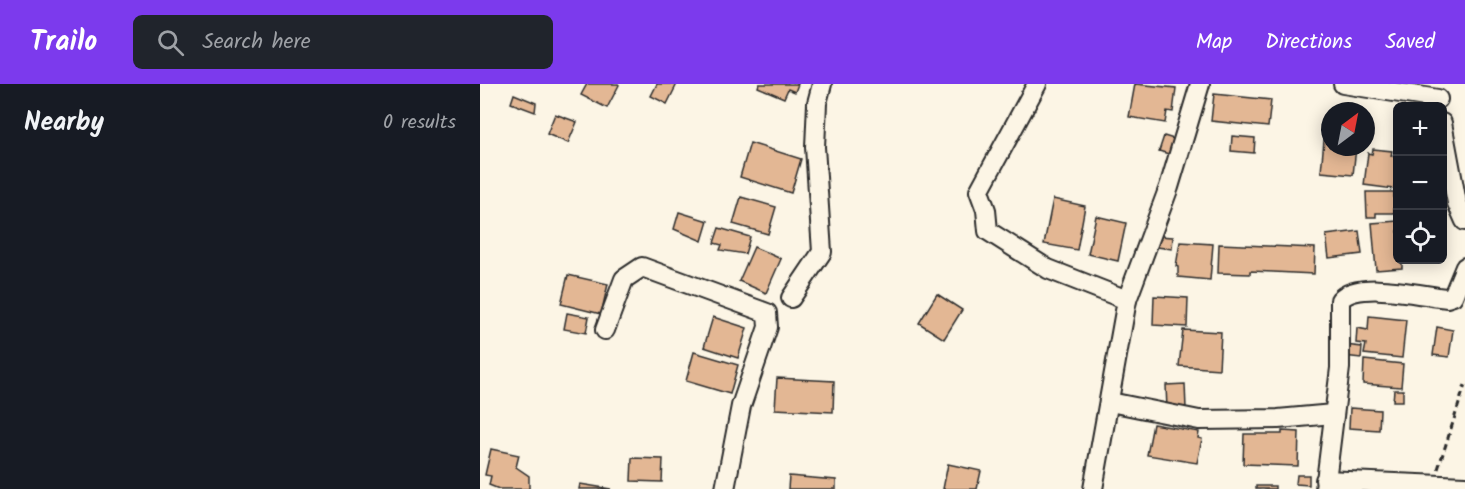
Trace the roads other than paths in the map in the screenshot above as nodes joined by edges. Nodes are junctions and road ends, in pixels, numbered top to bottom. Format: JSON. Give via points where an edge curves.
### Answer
{"nodes":[{"id":1,"x":822,"y":84,"type":"edge"},
{"id":2,"x":1037,"y":84,"type":"edge"},
{"id":3,"x":1200,"y":84,"type":"edge"},
{"id":4,"x":1343,"y":84,"type":"edge"},
{"id":5,"x":1438,"y":96,"type":"edge"},
{"id":6,"x":1447,"y":146,"type":"edge"},
{"id":7,"x":1465,"y":221,"type":"edge"},
{"id":8,"x":1465,"y":267,"type":"edge"},
{"id":9,"x":791,"y":297,"type":"dead end"},
{"id":10,"x":1127,"y":300,"type":"junction"},
{"id":11,"x":605,"y":330,"type":"dead end"},
{"id":12,"x":1110,"y":402,"type":"junction"},
{"id":13,"x":1333,"y":414,"type":"junction"},
{"id":14,"x":1325,"y":484,"type":"edge"},
{"id":15,"x":1465,"y":486,"type":"edge"},
{"id":16,"x":725,"y":489,"type":"edge"},
{"id":17,"x":1093,"y":489,"type":"edge"}],
"edges":[{"from":1,"to":9,"type":"street","via":[[815,147],[822,252]]},
{"from":2,"to":10,"type":"street","via":[[979,191],[988,231],[1048,269]]},
{"from":3,"to":10,"type":"street","via":[[1169,187]]},
{"from":4,"to":5,"type":"street"},
{"from":6,"to":7,"type":"street","via":[[1457,203]]},
{"from":8,"to":13,"type":"street","via":[[1453,296],[1447,298],[1393,290],[1343,296],[1338,304],[1340,368]]},
{"from":10,"to":12,"type":"street"},
{"from":11,"to":16,"type":"street","via":[[624,279],[642,267],[767,313],[768,327],[741,406]]},
{"from":12,"to":13,"type":"street","via":[[1199,420]]},
{"from":12,"to":17,"type":"street"},
{"from":13,"to":14,"type":"street"},
{"from":14,"to":15,"type":"street"}]}
